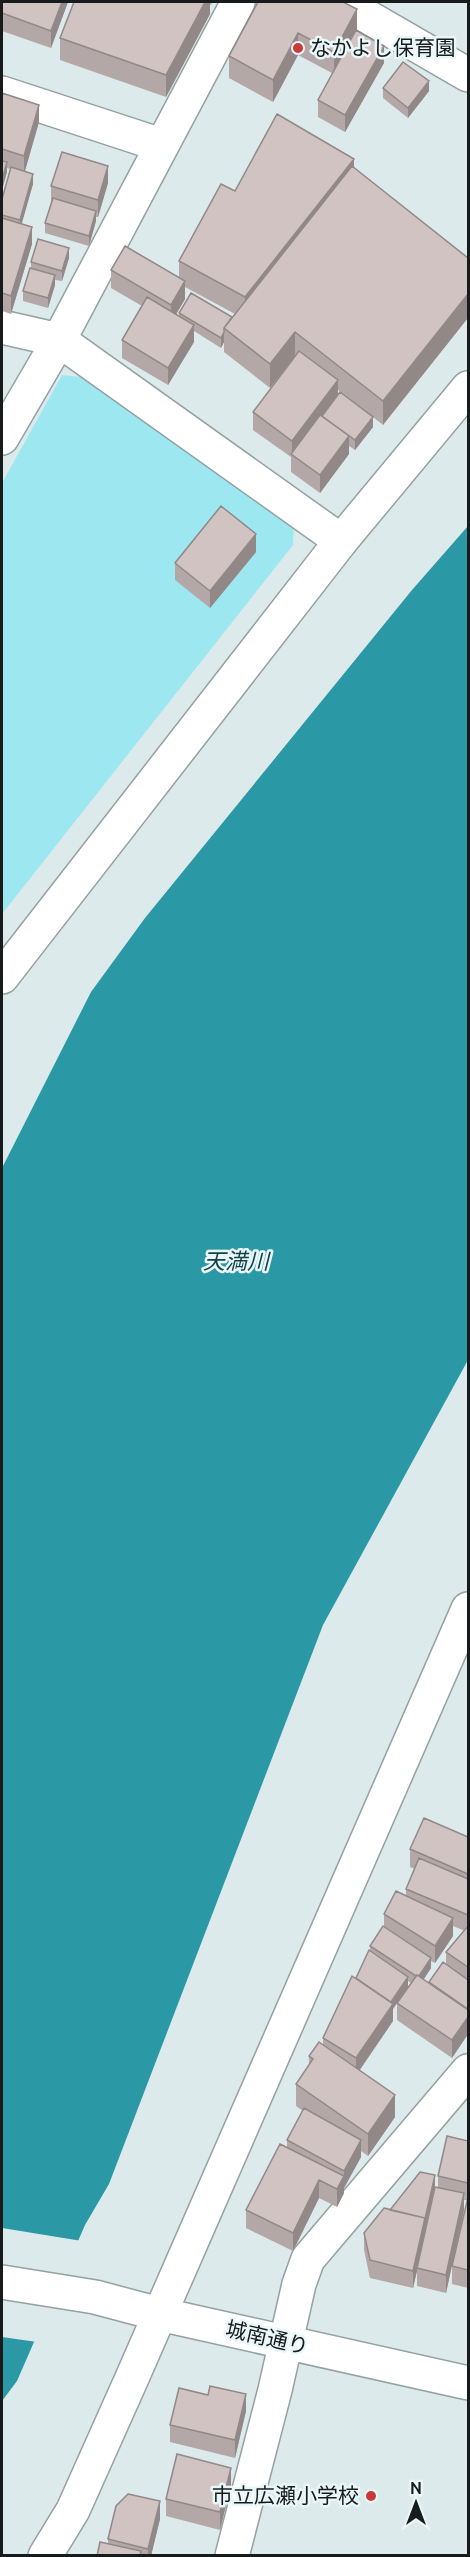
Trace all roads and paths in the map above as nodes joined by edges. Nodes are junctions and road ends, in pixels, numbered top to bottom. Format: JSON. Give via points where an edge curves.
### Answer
{"nodes":[{"id":1,"x":238,"y":2,"type":"edge"},
{"id":2,"x":342,"y":2,"type":"edge"},
{"id":3,"x":468,"y":75,"type":"edge"},
{"id":4,"x":2,"y":93,"type":"edge"},
{"id":5,"x":160,"y":145,"type":"junction"},
{"id":6,"x":2,"y":327,"type":"edge"},
{"id":7,"x":59,"y":340,"type":"junction"},
{"id":8,"x":468,"y":388,"type":"edge"},
{"id":9,"x":2,"y":438,"type":"edge"},
{"id":10,"x":341,"y":542,"type":"junction"},
{"id":11,"x":2,"y":977,"type":"edge"},
{"id":12,"x":468,"y":1609,"type":"edge"},
{"id":13,"x":468,"y":2071,"type":"edge"},
{"id":14,"x":2,"y":2282,"type":"edge"},
{"id":15,"x":159,"y":2314,"type":"junction"},
{"id":16,"x":286,"y":2342,"type":"junction"},
{"id":17,"x":468,"y":2383,"type":"edge"},
{"id":18,"x":45,"y":2556,"type":"edge"},
{"id":19,"x":232,"y":2556,"type":"edge"}],
"edges":[{"from":1,"to":5,"type":"street"},
{"from":2,"to":3,"type":"street"},
{"from":4,"to":5,"type":"street"},
{"from":5,"to":7,"type":"street"},
{"from":6,"to":7,"type":"street"},
{"from":7,"to":9,"type":"street"},
{"from":7,"to":10,"type":"street"},
{"from":8,"to":10,"type":"street"},
{"from":10,"to":11,"type":"street"},
{"from":12,"to":15,"type":"street"},
{"from":13,"to":16,"type":"street","via":[[308,2259]]},
{"from":14,"to":15,"type":"street","name":"城南通り","via":[[95,2296]]},
{"from":15,"to":16,"type":"street","name":"城南通り"},
{"from":15,"to":18,"type":"street","via":[[73,2510]]},
{"from":16,"to":17,"type":"street","name":"城南通り"},
{"from":16,"to":19,"type":"street"}]}
